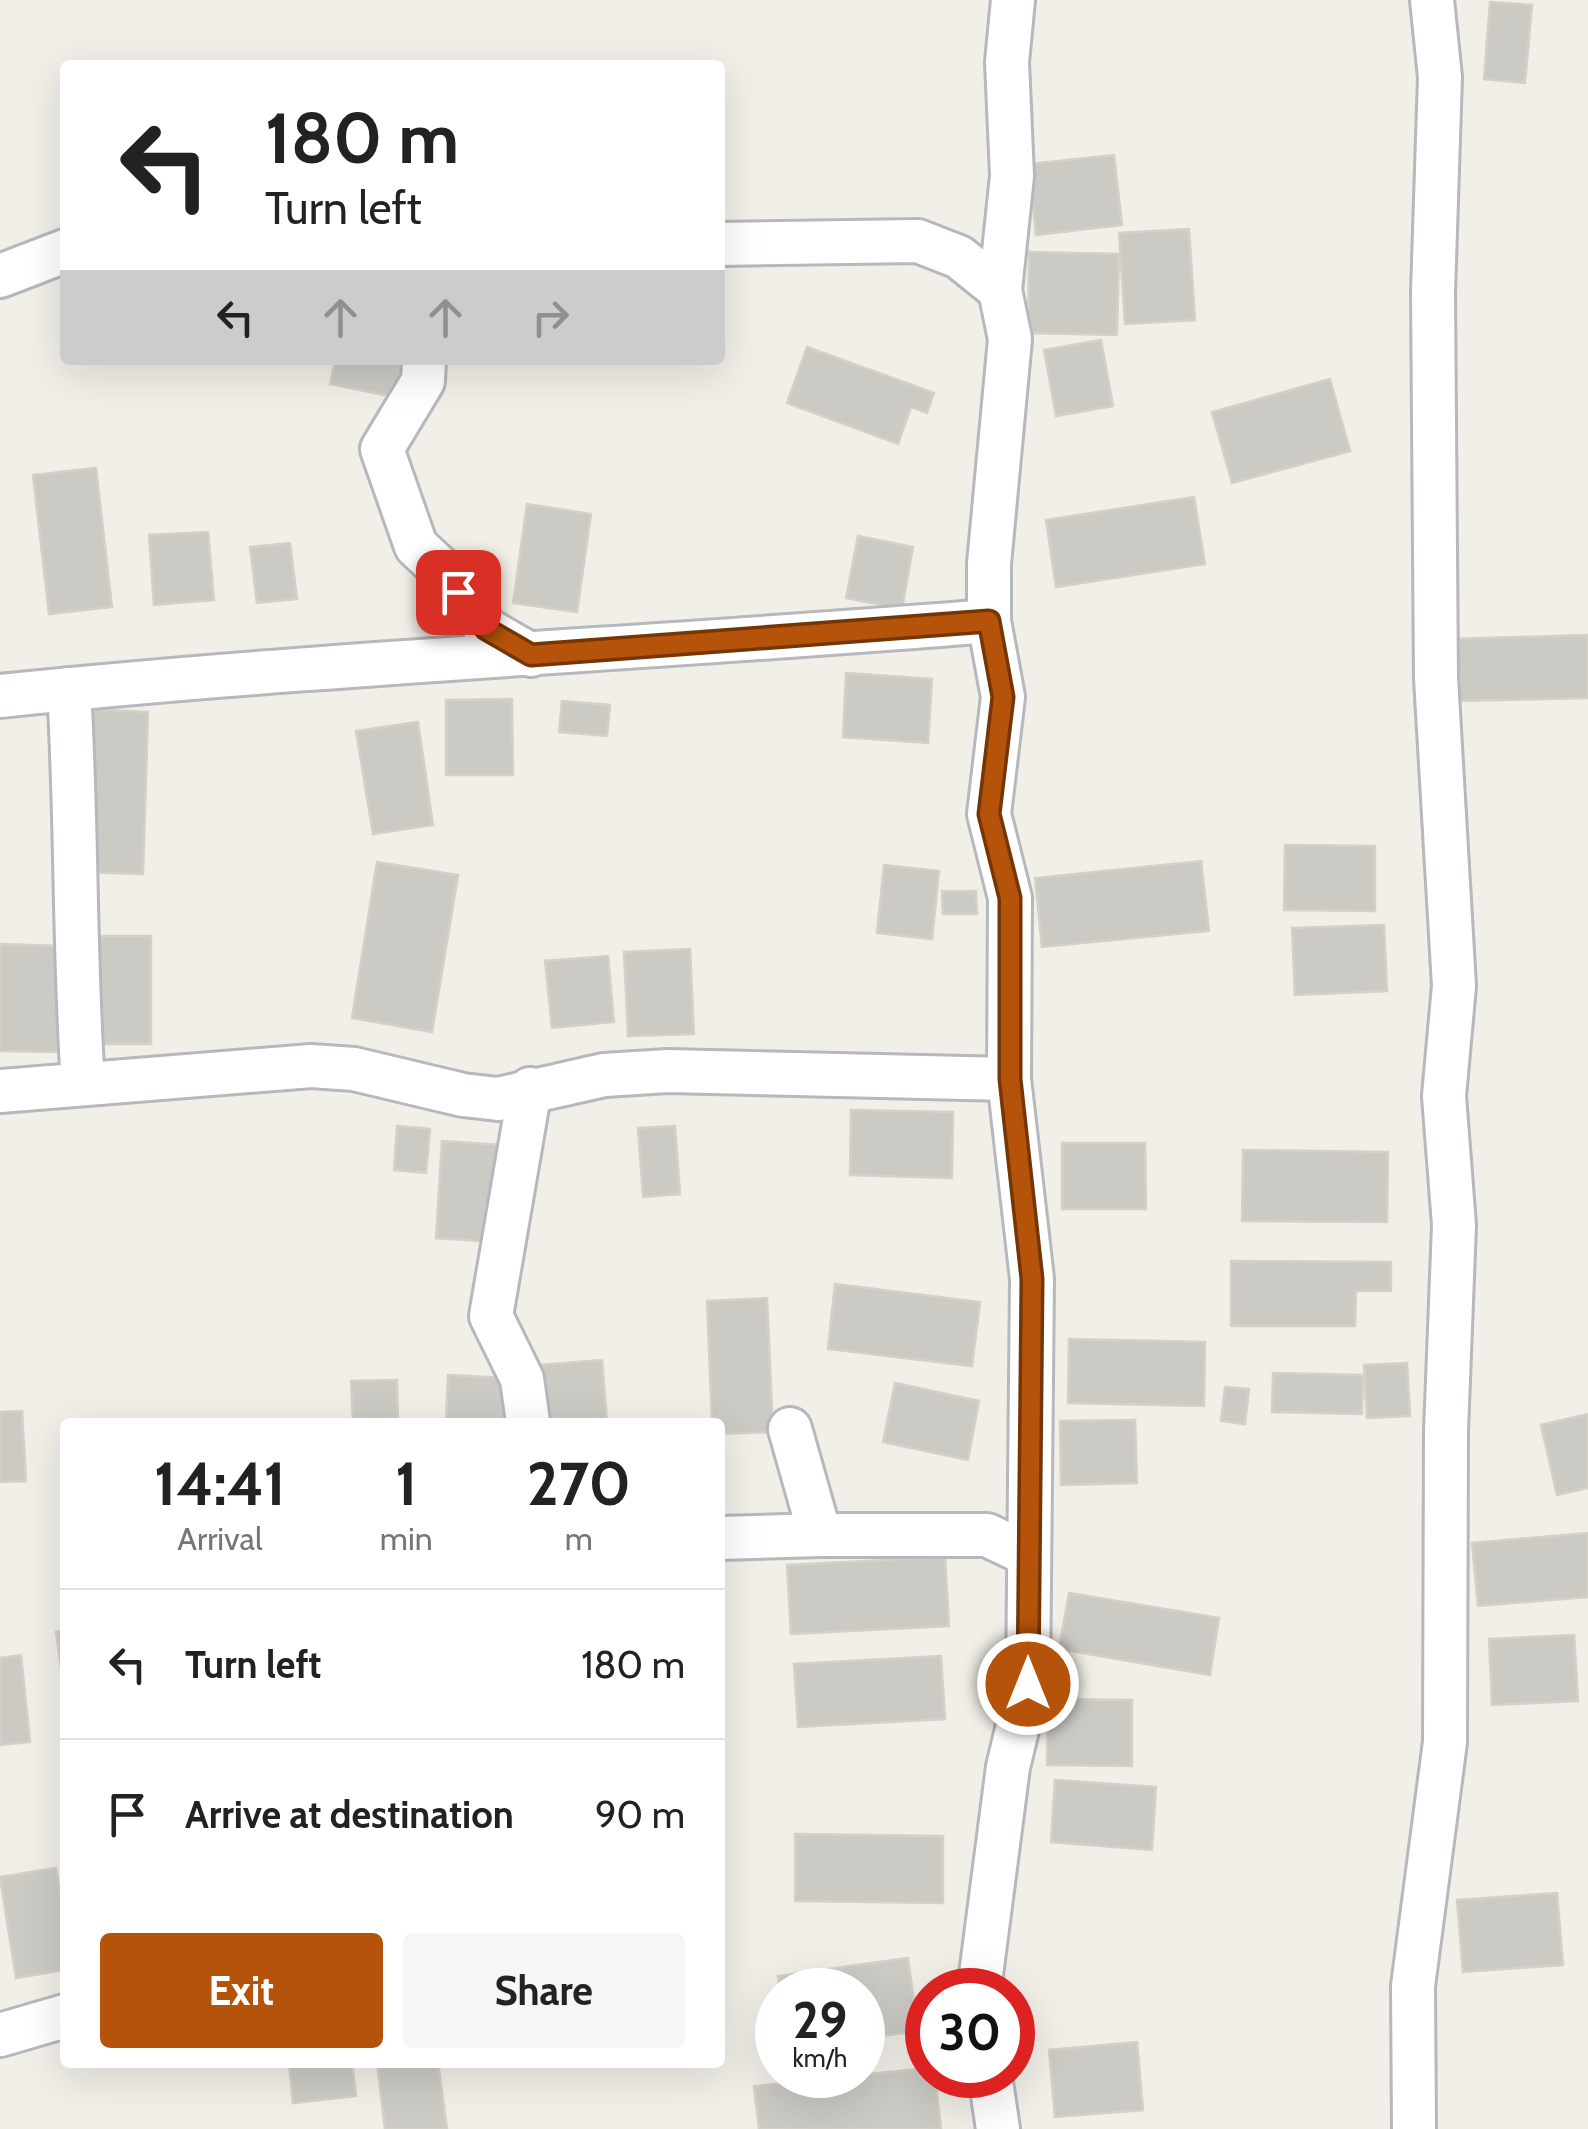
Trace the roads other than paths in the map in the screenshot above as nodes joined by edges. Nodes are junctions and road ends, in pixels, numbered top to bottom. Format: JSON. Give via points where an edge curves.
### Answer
{"nodes":[{"id":1,"x":1013,"y":0,"type":"edge"},
{"id":2,"x":1432,"y":0,"type":"edge"},
{"id":3,"x":725,"y":244,"type":"edge"},
{"id":4,"x":60,"y":252,"type":"edge"},
{"id":5,"x":5,"y":268,"type":"edge"},
{"id":6,"x":1000,"y":290,"type":"junction"},
{"id":7,"x":424,"y":365,"type":"edge"},
{"id":8,"x":989,"y":621,"type":"junction"},
{"id":9,"x":531,"y":655,"type":"junction"},
{"id":10,"x":69,"y":689,"type":"junction"},
{"id":11,"x":0,"y":696,"type":"edge"},
{"id":12,"x":1010,"y":1079,"type":"junction"},
{"id":13,"x":82,"y":1084,"type":"junction"},
{"id":14,"x":530,"y":1089,"type":"junction"},
{"id":15,"x":0,"y":1091,"type":"edge"},
{"id":16,"x":527,"y":1418,"type":"edge"},
{"id":17,"x":790,"y":1430,"type":"dead end"},
{"id":18,"x":820,"y":1535,"type":"junction"},
{"id":19,"x":725,"y":1538,"type":"edge"},
{"id":20,"x":1029,"y":1555,"type":"junction"},
{"id":21,"x":981,"y":1968,"type":"edge"},
{"id":22,"x":60,"y":2017,"type":"edge"},
{"id":23,"x":0,"y":2035,"type":"edge"},
{"id":24,"x":993,"y":2098,"type":"edge"},
{"id":25,"x":998,"y":2129,"type":"edge"},
{"id":26,"x":1414,"y":2129,"type":"edge"}],
"edges":[{"from":1,"to":6,"type":"street","via":[[1007,62],[1012,176]]},
{"from":2,"to":26,"type":"street","via":[[1440,76],[1433,292],[1436,678],[1454,986],[1444,1096],[1454,1225],[1445,1742],[1414,1986]]},
{"from":3,"to":6,"type":"street","via":[[918,241],[959,257]]},
{"from":4,"to":5,"type":"street"},
{"from":6,"to":8,"type":"street","via":[[1010,338]]},
{"from":7,"to":9,"type":"street","via":[[423,381],[382,449],[416,546],[486,629]]},
{"from":8,"to":9,"type":"street"},
{"from":8,"to":12,"type":"street","via":[[1003,697],[989,814],[1010,898]]},
{"from":9,"to":10,"type":"street"},
{"from":10,"to":11,"type":"street"},
{"from":10,"to":13,"type":"street"},
{"from":12,"to":14,"type":"street","via":[[668,1071]]},
{"from":12,"to":20,"type":"street","via":[[1032,1279]]},
{"from":13,"to":14,"type":"street","via":[[312,1066],[405,1079],[463,1096],[498,1098]]},
{"from":13,"to":15,"type":"street"},
{"from":14,"to":16,"type":"street","via":[[490,1316],[522,1379]]},
{"from":17,"to":18,"type":"street"},
{"from":18,"to":19,"type":"street"},
{"from":18,"to":20,"type":"street","via":[[987,1536]]},
{"from":20,"to":21,"type":"street","via":[[1028,1684],[1008,1767]]},
{"from":22,"to":23,"type":"street"},
{"from":24,"to":25,"type":"street"}]}
